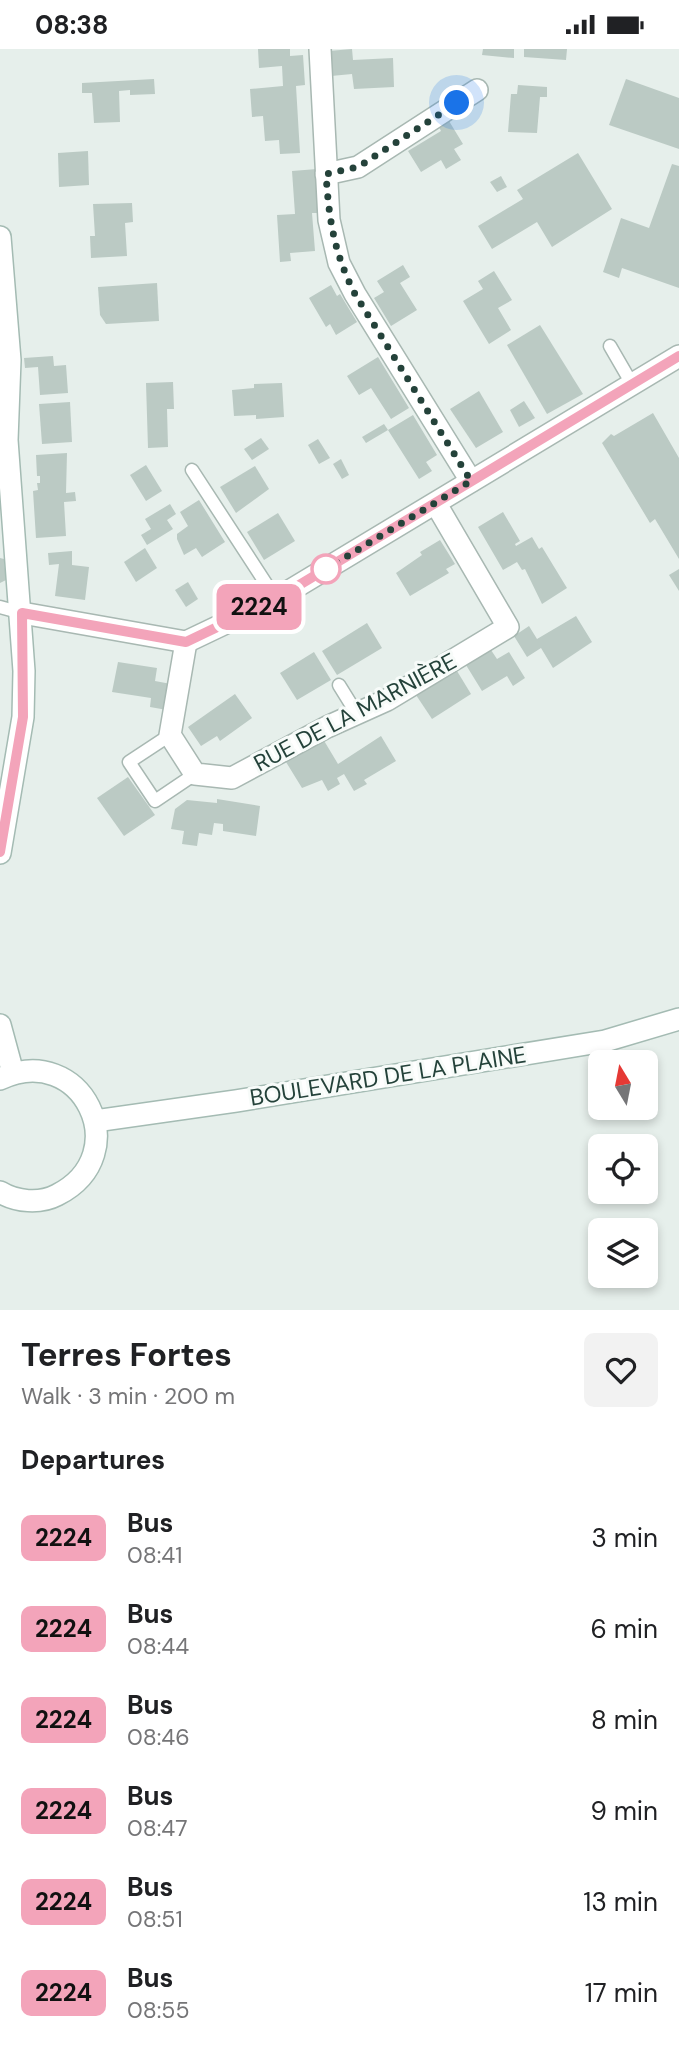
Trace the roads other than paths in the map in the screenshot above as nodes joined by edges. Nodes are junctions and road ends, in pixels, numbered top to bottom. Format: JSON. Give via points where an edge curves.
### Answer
{"nodes":[{"id":1,"x":320,"y":49,"type":"edge"},
{"id":2,"x":477,"y":90,"type":"dead end"},
{"id":3,"x":326,"y":174,"type":"junction"},
{"id":4,"x":0,"y":237,"type":"edge"},
{"id":5,"x":610,"y":347,"type":"dead end"},
{"id":6,"x":679,"y":356,"type":"edge"},
{"id":7,"x":632,"y":384,"type":"junction"},
{"id":8,"x":192,"y":470,"type":"dead end"},
{"id":9,"x":471,"y":481,"type":"junction"},
{"id":10,"x":436,"y":504,"type":"junction"},
{"id":11,"x":276,"y":599,"type":"junction"},
{"id":12,"x":0,"y":607,"type":"edge"},
{"id":13,"x":22,"y":613,"type":"junction"},
{"id":14,"x":186,"y":642,"type":"junction"},
{"id":15,"x":338,"y":685,"type":"dead end"},
{"id":16,"x":357,"y":714,"type":"junction"},
{"id":17,"x":170,"y":735,"type":"junction"},
{"id":18,"x":195,"y":774,"type":"junction"},
{"id":19,"x":0,"y":853,"type":"edge"},
{"id":20,"x":679,"y":1019,"type":"edge"},
{"id":21,"x":0,"y":1025,"type":"edge"},
{"id":22,"x":6,"y":1076,"type":"edge"},
{"id":23,"x":95,"y":1121,"type":"junction"},
{"id":24,"x":0,"y":1192,"type":"edge"}],
"edges":[{"from":1,"to":3,"type":"street"},
{"from":2,"to":3,"type":"street","via":[[358,167]]},
{"from":3,"to":9,"type":"street","via":[[329,220],[340,263]]},
{"from":4,"to":13,"type":"street","via":[[10,361],[7,440]]},
{"from":5,"to":7,"type":"lane"},
{"from":6,"to":7,"type":"street"},
{"from":7,"to":9,"type":"street"},
{"from":8,"to":11,"type":"lane"},
{"from":9,"to":10,"type":"street"},
{"from":10,"to":11,"type":"street"},
{"from":10,"to":16,"type":"street","name":"RUE DE LA MARNIÈRE","via":[[508,627]]},
{"from":11,"to":14,"type":"street"},
{"from":12,"to":13,"type":"lane"},
{"from":13,"to":14,"type":"street"},
{"from":13,"to":19,"type":"street","via":[[23,717]]},
{"from":14,"to":17,"type":"street"},
{"from":15,"to":16,"type":"lane"},
{"from":16,"to":18,"type":"street","name":"RUE DE LA MARNIÈRE","via":[[232,778]]},
{"from":17,"to":18,"type":"street"},
{"from":17,"to":18,"type":"lane","via":[[129,762],[155,801]]},
{"from":20,"to":23,"type":"street","name":"BOULEVARD DE LA PLAINE","via":[[605,1041]]},
{"from":21,"to":22,"type":"street"},
{"from":22,"to":23,"type":"street","via":[[35,1070],[56,1075],[75,1086]]},
{"from":23,"to":24,"type":"street","via":[[96,1148],[88,1170],[71,1188],[50,1199],[26,1201]]}]}
